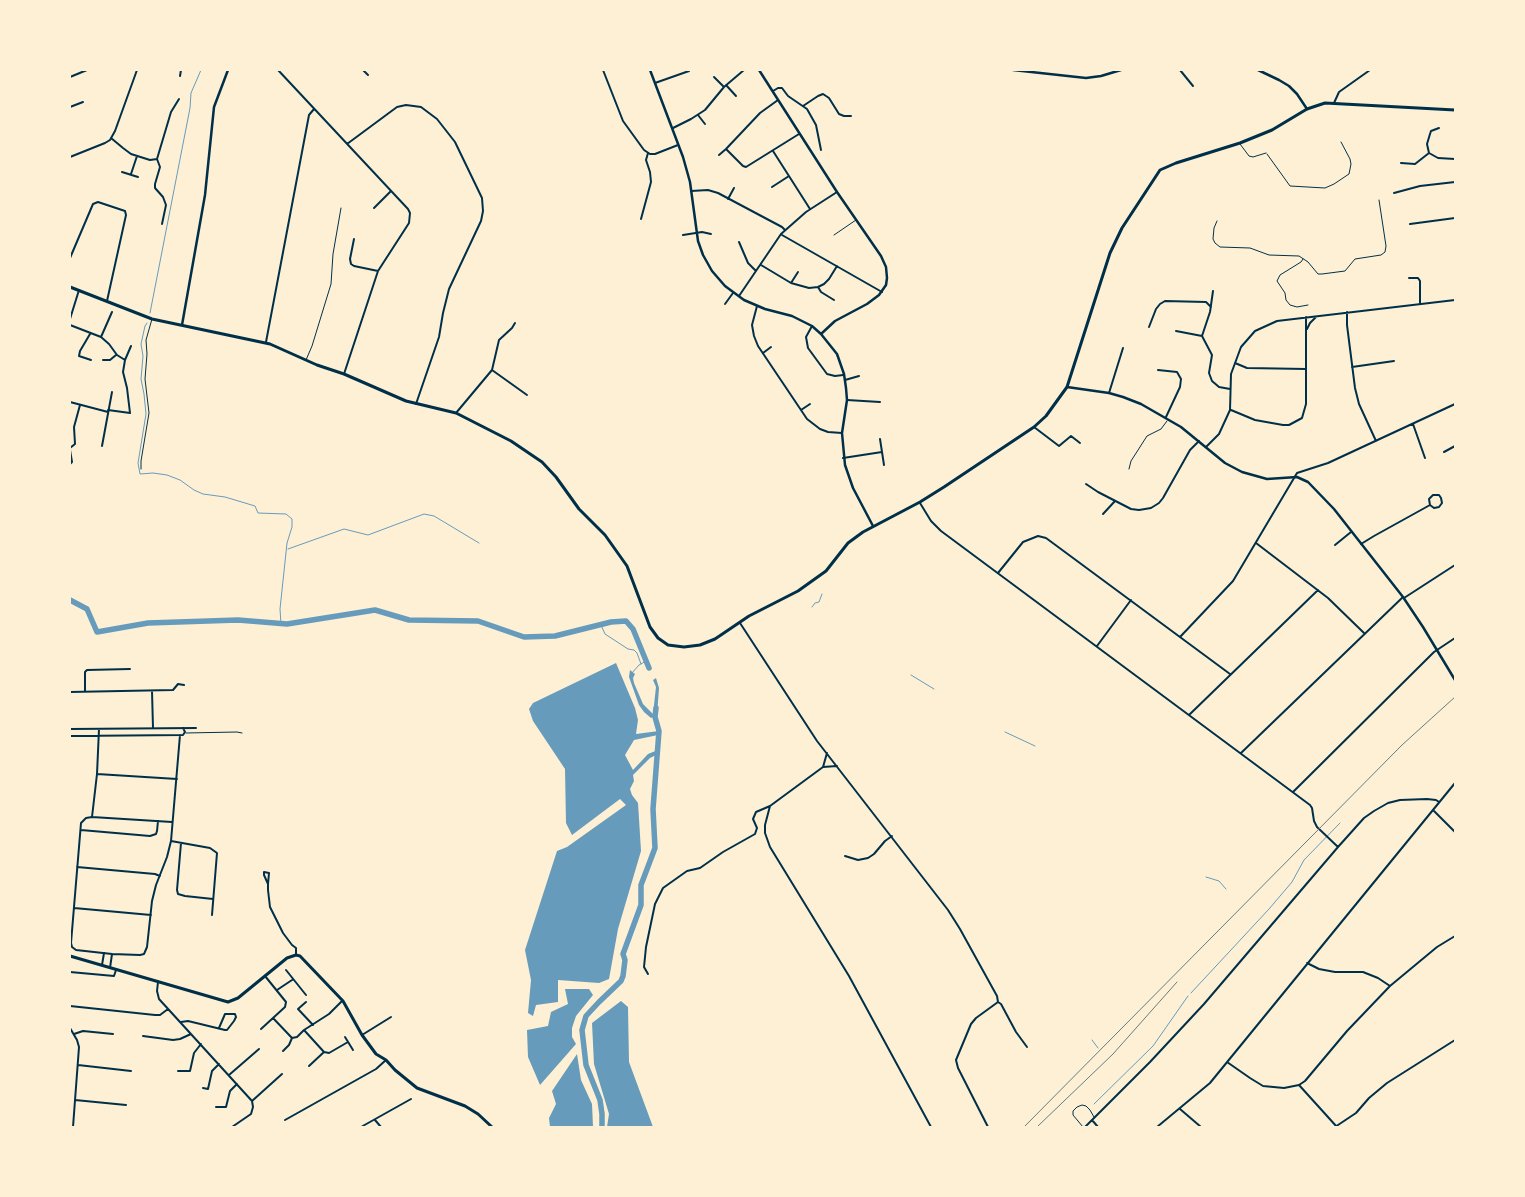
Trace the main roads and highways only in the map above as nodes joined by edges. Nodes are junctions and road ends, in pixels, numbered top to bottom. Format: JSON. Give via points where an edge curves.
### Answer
{"nodes":[{"id":1,"x":1455,"y":110,"type":"edge"},
{"id":2,"x":70,"y":287,"type":"edge"},
{"id":3,"x":70,"y":956,"type":"edge"},
{"id":4,"x":492,"y":1127,"type":"edge"}],
"edges":[{"from":1,"to":2,"type":"main road","via":[[1325,103],[1240,143],[1160,170],[1122,228],[1110,253],[1067,387],[1046,416],[944,487],[848,543],[826,570],[798,591],[715,638],[694,646],[673,646],[660,640],[650,627],[624,561],[605,535],[579,509],[547,467],[511,441],[456,413],[394,397],[266,342],[152,319]]},
{"from":3,"to":4,"type":"main road","via":[[228,1002],[238,998],[286,958],[300,956],[343,1001],[375,1052],[417,1088],[465,1106]]}]}
